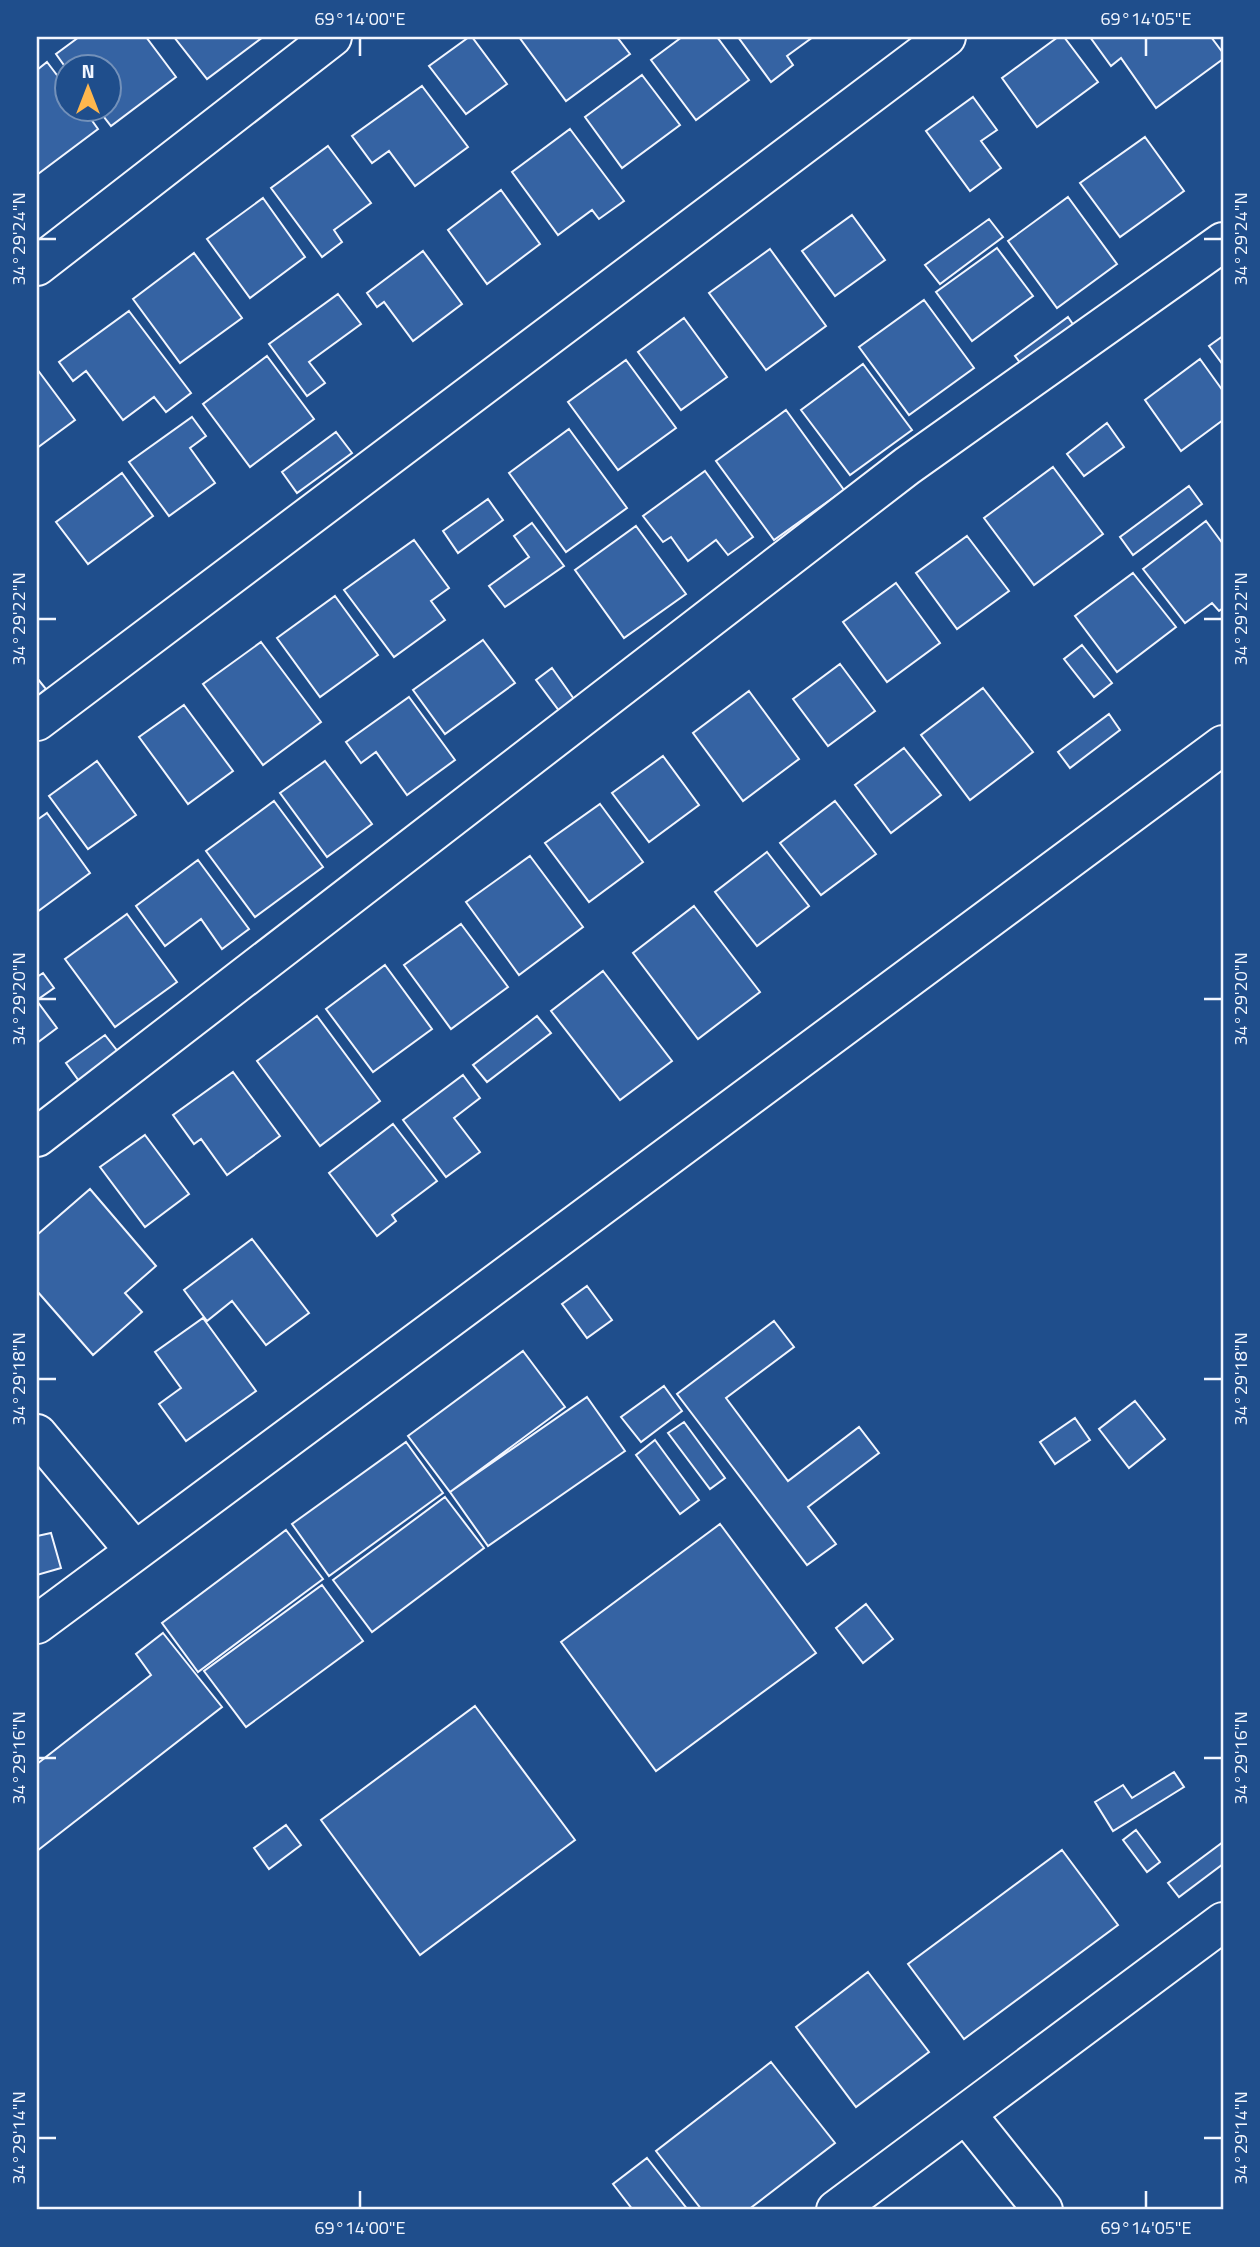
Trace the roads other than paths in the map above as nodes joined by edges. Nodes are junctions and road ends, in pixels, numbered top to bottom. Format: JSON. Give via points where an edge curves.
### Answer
{"nodes":[{"id":1,"x":332,"y":37,"type":"edge"},
{"id":2,"x":946,"y":37,"type":"edge"},
{"id":3,"x":1223,"y":242,"type":"edge"},
{"id":4,"x":37,"y":266,"type":"edge"},
{"id":5,"x":37,"y":721,"type":"edge"},
{"id":6,"x":1223,"y":745,"type":"edge"},
{"id":7,"x":37,"y":1137,"type":"edge"},
{"id":8,"x":37,"y":1434,"type":"edge"},
{"id":9,"x":134,"y":1550,"type":"junction"},
{"id":10,"x":37,"y":1624,"type":"edge"},
{"id":11,"x":1223,"y":1922,"type":"edge"},
{"id":12,"x":966,"y":2114,"type":"junction"},
{"id":13,"x":836,"y":2210,"type":"edge"},
{"id":14,"x":1043,"y":2210,"type":"edge"}],
"edges":[{"from":1,"to":4,"type":"street"},
{"from":2,"to":5,"type":"street"},
{"from":3,"to":7,"type":"street","via":[[907,466]]},
{"from":6,"to":9,"type":"street"},
{"from":8,"to":9,"type":"street"},
{"from":9,"to":10,"type":"street"},
{"from":11,"to":12,"type":"street"},
{"from":12,"to":13,"type":"street"},
{"from":12,"to":14,"type":"street"}]}
